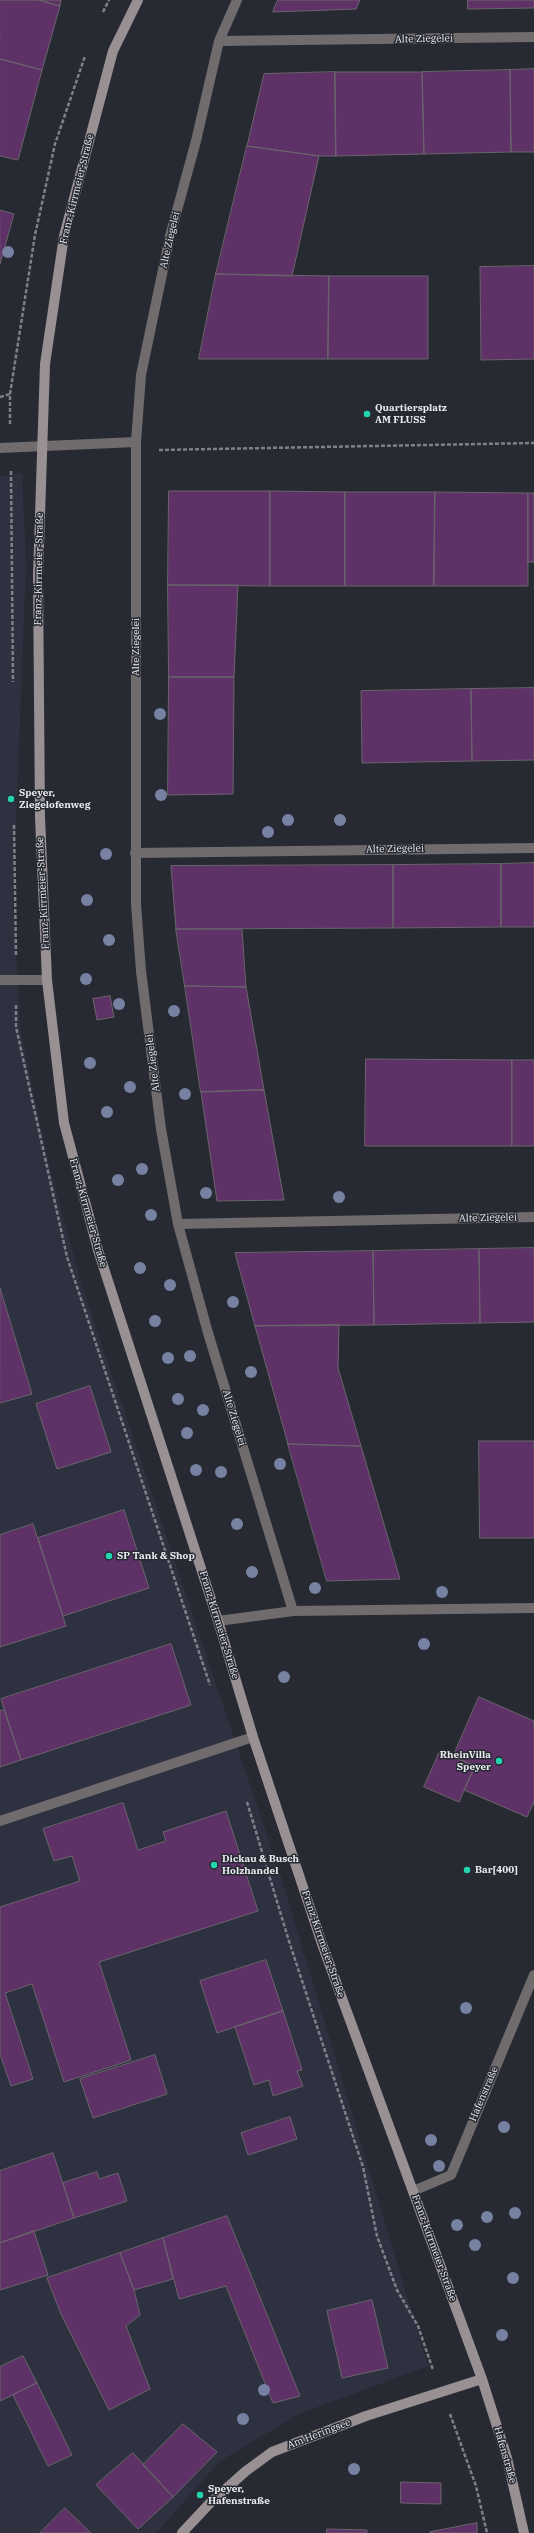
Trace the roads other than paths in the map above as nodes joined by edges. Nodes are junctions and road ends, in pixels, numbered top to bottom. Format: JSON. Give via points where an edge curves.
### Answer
{"nodes":[{"id":1,"x":138,"y":0,"type":"edge"},
{"id":2,"x":237,"y":0,"type":"edge"},
{"id":3,"x":534,"y":37,"type":"edge"},
{"id":4,"x":219,"y":41,"type":"junction"},
{"id":5,"x":41,"y":445,"type":"junction"},
{"id":6,"x":136,"y":446,"type":"junction"},
{"id":7,"x":5,"y":447,"type":"edge"},
{"id":8,"x":534,"y":848,"type":"edge"},
{"id":9,"x":135,"y":853,"type":"junction"},
{"id":10,"x":0,"y":980,"type":"edge"},
{"id":11,"x":47,"y":980,"type":"junction"},
{"id":12,"x":534,"y":1217,"type":"edge"},
{"id":13,"x":178,"y":1224,"type":"junction"},
{"id":14,"x":534,"y":1608,"type":"edge"},
{"id":15,"x":293,"y":1610,"type":"junction"},
{"id":16,"x":218,"y":1621,"type":"junction"},
{"id":17,"x":253,"y":1737,"type":"junction"},
{"id":18,"x":0,"y":1821,"type":"edge"},
{"id":19,"x":534,"y":1975,"type":"edge"},
{"id":20,"x":413,"y":2191,"type":"junction"},
{"id":21,"x":482,"y":2379,"type":"junction"},
{"id":22,"x":182,"y":2533,"type":"edge"},
{"id":23,"x":524,"y":2533,"type":"edge"}],
"edges":[{"from":1,"to":5,"type":"street","name":"Franz-Kirrmeier-Straße","via":[[113,52],[64,236],[45,364]]},
{"from":2,"to":4,"type":"street","name":"Alte Ziegelei"},
{"from":3,"to":4,"type":"street","name":"Alte Ziegelei"},
{"from":4,"to":6,"type":"street","name":"Alte Ziegelei","via":[[196,141],[168,244],[141,375]]},
{"from":5,"to":6,"type":"street"},
{"from":5,"to":7,"type":"street"},
{"from":5,"to":11,"type":"street","name":"Franz-Kirrmeier-Straße","via":[[38,606],[40,817]]},
{"from":6,"to":9,"type":"street","name":"Alte Ziegelei"},
{"from":8,"to":9,"type":"street","name":"Alte Ziegelei"},
{"from":9,"to":13,"type":"street","name":"Alte Ziegelei","via":[[141,971],[161,1129]]},
{"from":10,"to":11,"type":"street"},
{"from":11,"to":16,"type":"street","name":"Franz-Kirrmeier-Straße","via":[[64,1123],[85,1207]]},
{"from":12,"to":13,"type":"street","name":"Alte Ziegelei"},
{"from":13,"to":15,"type":"street","name":"Alte Ziegelei","via":[[208,1333]]},
{"from":14,"to":15,"type":"street"},
{"from":15,"to":16,"type":"street"},
{"from":16,"to":17,"type":"street","name":"Franz-Kirrmeier-Straße"},
{"from":17,"to":18,"type":"street"},
{"from":17,"to":20,"type":"street","name":"Franz-Kirrmeier-Straße","via":[[322,1944]]},
{"from":19,"to":20,"type":"street","name":"Hafenstraße","via":[[451,2175]]},
{"from":20,"to":21,"type":"street","name":"Franz-Kirrmeier-Straße"},
{"from":21,"to":22,"type":"street","name":"Am Heringsee","via":[[366,2416],[272,2452],[210,2503]]},
{"from":21,"to":23,"type":"street","name":"Hafenstraße","via":[[507,2458]]}]}
